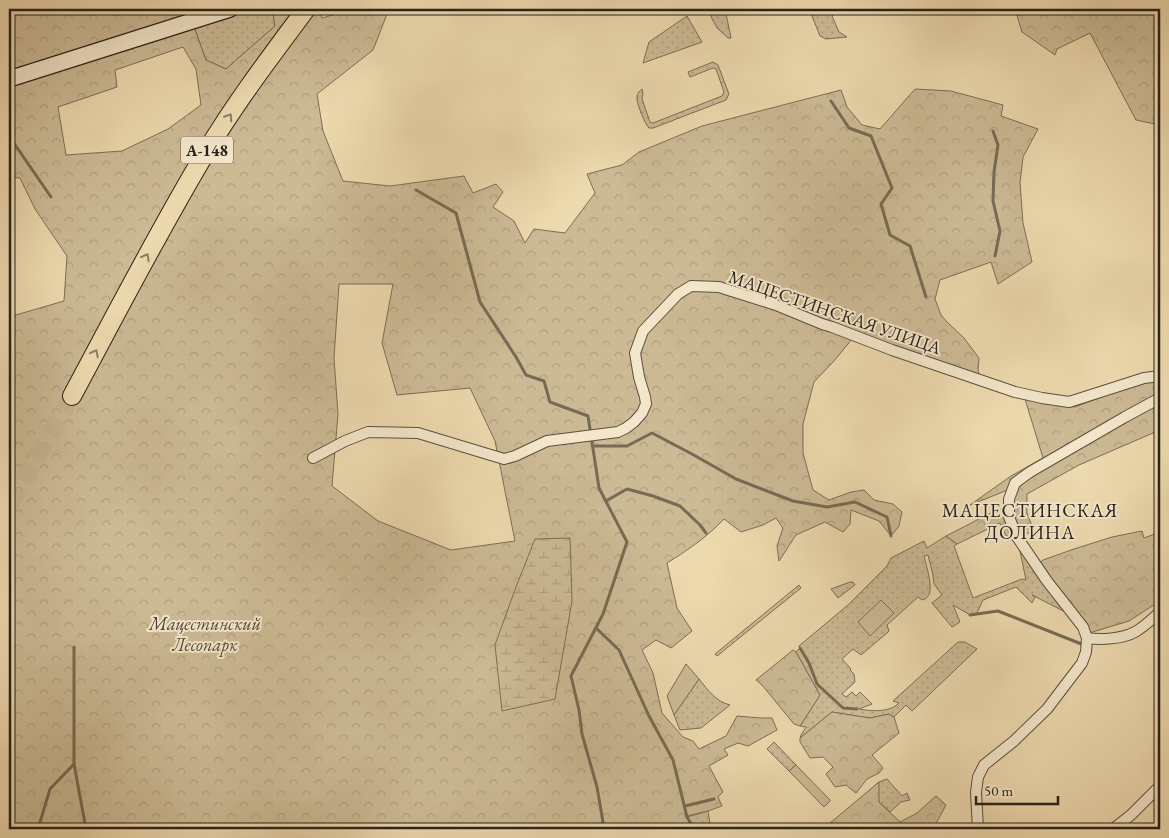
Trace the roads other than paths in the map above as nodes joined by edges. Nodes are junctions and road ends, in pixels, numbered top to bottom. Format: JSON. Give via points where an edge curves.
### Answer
{"nodes":[{"id":1,"x":230,"y":9,"type":"edge"},
{"id":2,"x":306,"y":9,"type":"edge"},
{"id":3,"x":9,"y":80,"type":"edge"},
{"id":4,"x":1160,"y":376,"type":"edge"},
{"id":5,"x":72,"y":396,"type":"tunnel mouth"},
{"id":6,"x":1160,"y":398,"type":"edge"},
{"id":7,"x":313,"y":458,"type":"dead end"},
{"id":8,"x":1160,"y":612,"type":"edge"},
{"id":9,"x":1087,"y":638,"type":"junction"},
{"id":10,"x":1160,"y":786,"type":"edge"},
{"id":11,"x":978,"y":829,"type":"edge"},
{"id":12,"x":1113,"y":829,"type":"edge"}],
"edges":[{"from":1,"to":3,"type":"main road"},
{"from":5,"to":2,"type":"highway","number":"А-148","one_way":true,"via":[[207,150]]},
{"from":4,"to":7,"type":"street","name":"МАЦЕСТИНСКАЯ УЛИЦА","via":[[1144,378],[1070,402],[1042,398],[1015,392],[892,350],[776,305],[719,287],[691,286],[678,294],[643,331],[635,353],[646,404],[642,413],[618,432],[547,441],[504,459],[418,433],[368,432]]},
{"from":6,"to":9,"type":"street","via":[[1030,472],[1015,483],[1010,499],[1009,517],[1017,537],[1083,626]]},
{"from":8,"to":9,"type":"street","via":[[1132,634],[1099,640]]},
{"from":9,"to":11,"type":"street","via":[[1082,663],[1048,709],[984,765],[976,792]]},
{"from":10,"to":12,"type":"street"}]}
